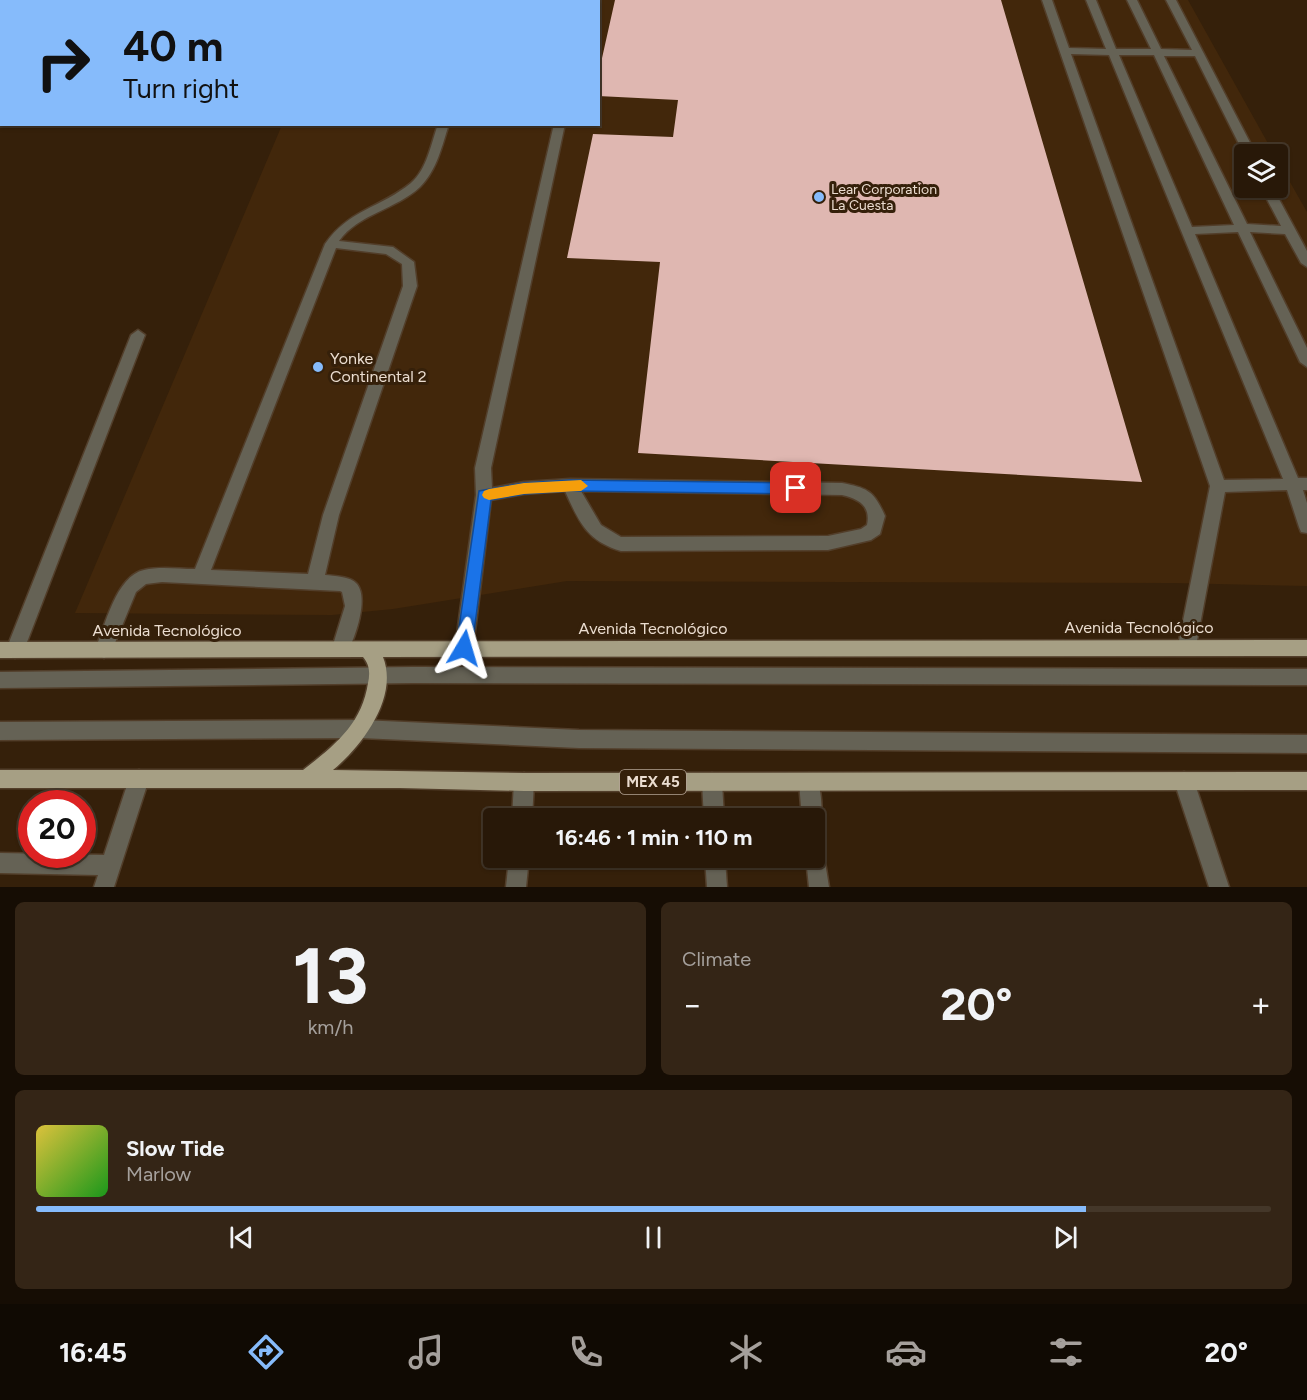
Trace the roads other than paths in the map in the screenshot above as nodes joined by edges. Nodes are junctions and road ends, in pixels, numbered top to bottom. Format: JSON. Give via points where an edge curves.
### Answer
{"nodes":[{"id":1,"x":1047,"y":0,"type":"edge"},
{"id":2,"x":1091,"y":0,"type":"edge"},
{"id":3,"x":1132,"y":0,"type":"edge"},
{"id":4,"x":1171,"y":0,"type":"edge"},
{"id":5,"x":1066,"y":51,"type":"junction"},
{"id":6,"x":1112,"y":51,"type":"junction"},
{"id":7,"x":1158,"y":52,"type":"junction"},
{"id":8,"x":1197,"y":53,"type":"junction"},
{"id":9,"x":443,"y":126,"type":"edge"},
{"id":10,"x":560,"y":126,"type":"edge"},
{"id":11,"x":1245,"y":144,"type":"edge"},
{"id":12,"x":1272,"y":198,"type":"edge"},
{"id":13,"x":1240,"y":228,"type":"junction"},
{"id":14,"x":1289,"y":230,"type":"junction"},
{"id":15,"x":1186,"y":231,"type":"junction"},
{"id":16,"x":331,"y":244,"type":"junction"},
{"id":17,"x":1307,"y":263,"type":"edge"},
{"id":18,"x":138,"y":335,"type":"dead end"},
{"id":19,"x":1307,"y":362,"type":"edge"},
{"id":20,"x":1300,"y":484,"type":"edge"},
{"id":21,"x":570,"y":485,"type":"junction"},
{"id":22,"x":1218,"y":486,"type":"junction"},
{"id":23,"x":484,"y":495,"type":"junction"},
{"id":24,"x":1307,"y":527,"type":"edge"},
{"id":25,"x":201,"y":575,"type":"junction"},
{"id":26,"x":315,"y":581,"type":"junction"},
{"id":27,"x":1187,"y":646,"type":"junction"},
{"id":28,"x":341,"y":648,"type":"junction"},
{"id":29,"x":464,"y":648,"type":"junction"},
{"id":30,"x":1307,"y":648,"type":"edge"},
{"id":31,"x":367,"y":649,"type":"junction"},
{"id":32,"x":7,"y":650,"type":"edge"},
{"id":33,"x":104,"y":650,"type":"junction"},
{"id":34,"x":378,"y":677,"type":"junction"},
{"id":35,"x":1307,"y":677,"type":"edge"},
{"id":36,"x":0,"y":680,"type":"edge"},
{"id":37,"x":362,"y":729,"type":"junction"},
{"id":38,"x":0,"y":731,"type":"edge"},
{"id":39,"x":1307,"y":744,"type":"edge"},
{"id":40,"x":0,"y":779,"type":"edge"},
{"id":41,"x":139,"y":779,"type":"junction"},
{"id":42,"x":305,"y":780,"type":"junction"},
{"id":43,"x":1184,"y":781,"type":"junction"},
{"id":44,"x":1307,"y":781,"type":"edge"},
{"id":45,"x":524,"y":782,"type":"junction"},
{"id":46,"x":712,"y":782,"type":"junction"},
{"id":47,"x":809,"y":782,"type":"junction"},
{"id":48,"x":523,"y":808,"type":"edge"},
{"id":49,"x":713,"y":808,"type":"edge"},
{"id":50,"x":811,"y":808,"type":"edge"},
{"id":51,"x":0,"y":863,"type":"edge"},
{"id":52,"x":110,"y":865,"type":"junction"},
{"id":53,"x":518,"y":868,"type":"edge"},
{"id":54,"x":716,"y":868,"type":"edge"},
{"id":55,"x":817,"y":868,"type":"edge"},
{"id":56,"x":104,"y":887,"type":"edge"},
{"id":57,"x":516,"y":887,"type":"edge"},
{"id":58,"x":717,"y":887,"type":"edge"},
{"id":59,"x":819,"y":887,"type":"edge"},
{"id":60,"x":1219,"y":887,"type":"edge"}],
"edges":[{"from":1,"to":5,"type":"street"},
{"from":2,"to":6,"type":"street"},
{"from":3,"to":7,"type":"street"},
{"from":4,"to":8,"type":"street"},
{"from":5,"to":6,"type":"street"},
{"from":5,"to":22,"type":"street"},
{"from":6,"to":7,"type":"street"},
{"from":6,"to":15,"type":"street"},
{"from":7,"to":8,"type":"street"},
{"from":7,"to":13,"type":"street"},
{"from":8,"to":11,"type":"street"},
{"from":9,"to":16,"type":"street","via":[[424,177],[341,230]]},
{"from":10,"to":23,"type":"street","via":[[483,468]]},
{"from":12,"to":14,"type":"street"},
{"from":13,"to":14,"type":"street"},
{"from":13,"to":15,"type":"street"},
{"from":13,"to":19,"type":"street"},
{"from":14,"to":17,"type":"street"},
{"from":15,"to":20,"type":"street"},
{"from":16,"to":25,"type":"street"},
{"from":16,"to":26,"type":"street","via":[[389,250],[408,262],[410,286],[331,514]]},
{"from":18,"to":32,"type":"street"},
{"from":20,"to":22,"type":"street"},
{"from":20,"to":24,"type":"street"},
{"from":21,"to":21,"type":"street","via":[[842,489],[861,493],[871,502],[877,516],[874,529],[865,535],[828,543],[621,544],[610,542],[593,529]]},
{"from":21,"to":23,"type":"street"},
{"from":22,"to":27,"type":"street"},
{"from":23,"to":29,"type":"street"},
{"from":25,"to":26,"type":"street"},
{"from":25,"to":33,"type":"street","via":[[162,575],[136,581],[125,597]]},
{"from":26,"to":28,"type":"street","via":[[350,588],[354,606]]},
{"from":27,"to":29,"type":"main road","name":"Avenida Tecnológico"},
{"from":27,"to":30,"type":"main road","name":"Avenida Tecnológico"},
{"from":28,"to":31,"type":"main road","name":"Avenida Tecnológico"},
{"from":28,"to":33,"type":"main road","name":"Avenida Tecnológico"},
{"from":29,"to":31,"type":"main road","name":"Avenida Tecnológico"},
{"from":31,"to":34,"type":"main road","via":[[376,660]]},
{"from":32,"to":33,"type":"main road","name":"Avenida Tecnológico"},
{"from":34,"to":35,"type":"street"},
{"from":34,"to":36,"type":"street"},
{"from":34,"to":37,"type":"main road"},
{"from":37,"to":38,"type":"street"},
{"from":37,"to":39,"type":"street","via":[[579,740]]},
{"from":37,"to":42,"type":"main road"},
{"from":40,"to":41,"type":"main road","number":"MEX 45"},
{"from":41,"to":42,"type":"main road","number":"MEX 45"},
{"from":41,"to":52,"type":"street"},
{"from":42,"to":45,"type":"main road","number":"MEX 45"},
{"from":43,"to":44,"type":"main road","number":"MEX 45"},
{"from":43,"to":47,"type":"main road","number":"MEX 45"},
{"from":43,"to":60,"type":"street"},
{"from":45,"to":46,"type":"main road","number":"MEX 45"},
{"from":45,"to":48,"type":"street"},
{"from":46,"to":47,"type":"main road","number":"MEX 45"},
{"from":46,"to":49,"type":"street"},
{"from":47,"to":50,"type":"street"},
{"from":51,"to":52,"type":"street"},
{"from":52,"to":56,"type":"street"},
{"from":53,"to":57,"type":"street"},
{"from":54,"to":58,"type":"street"},
{"from":55,"to":59,"type":"street"}]}
